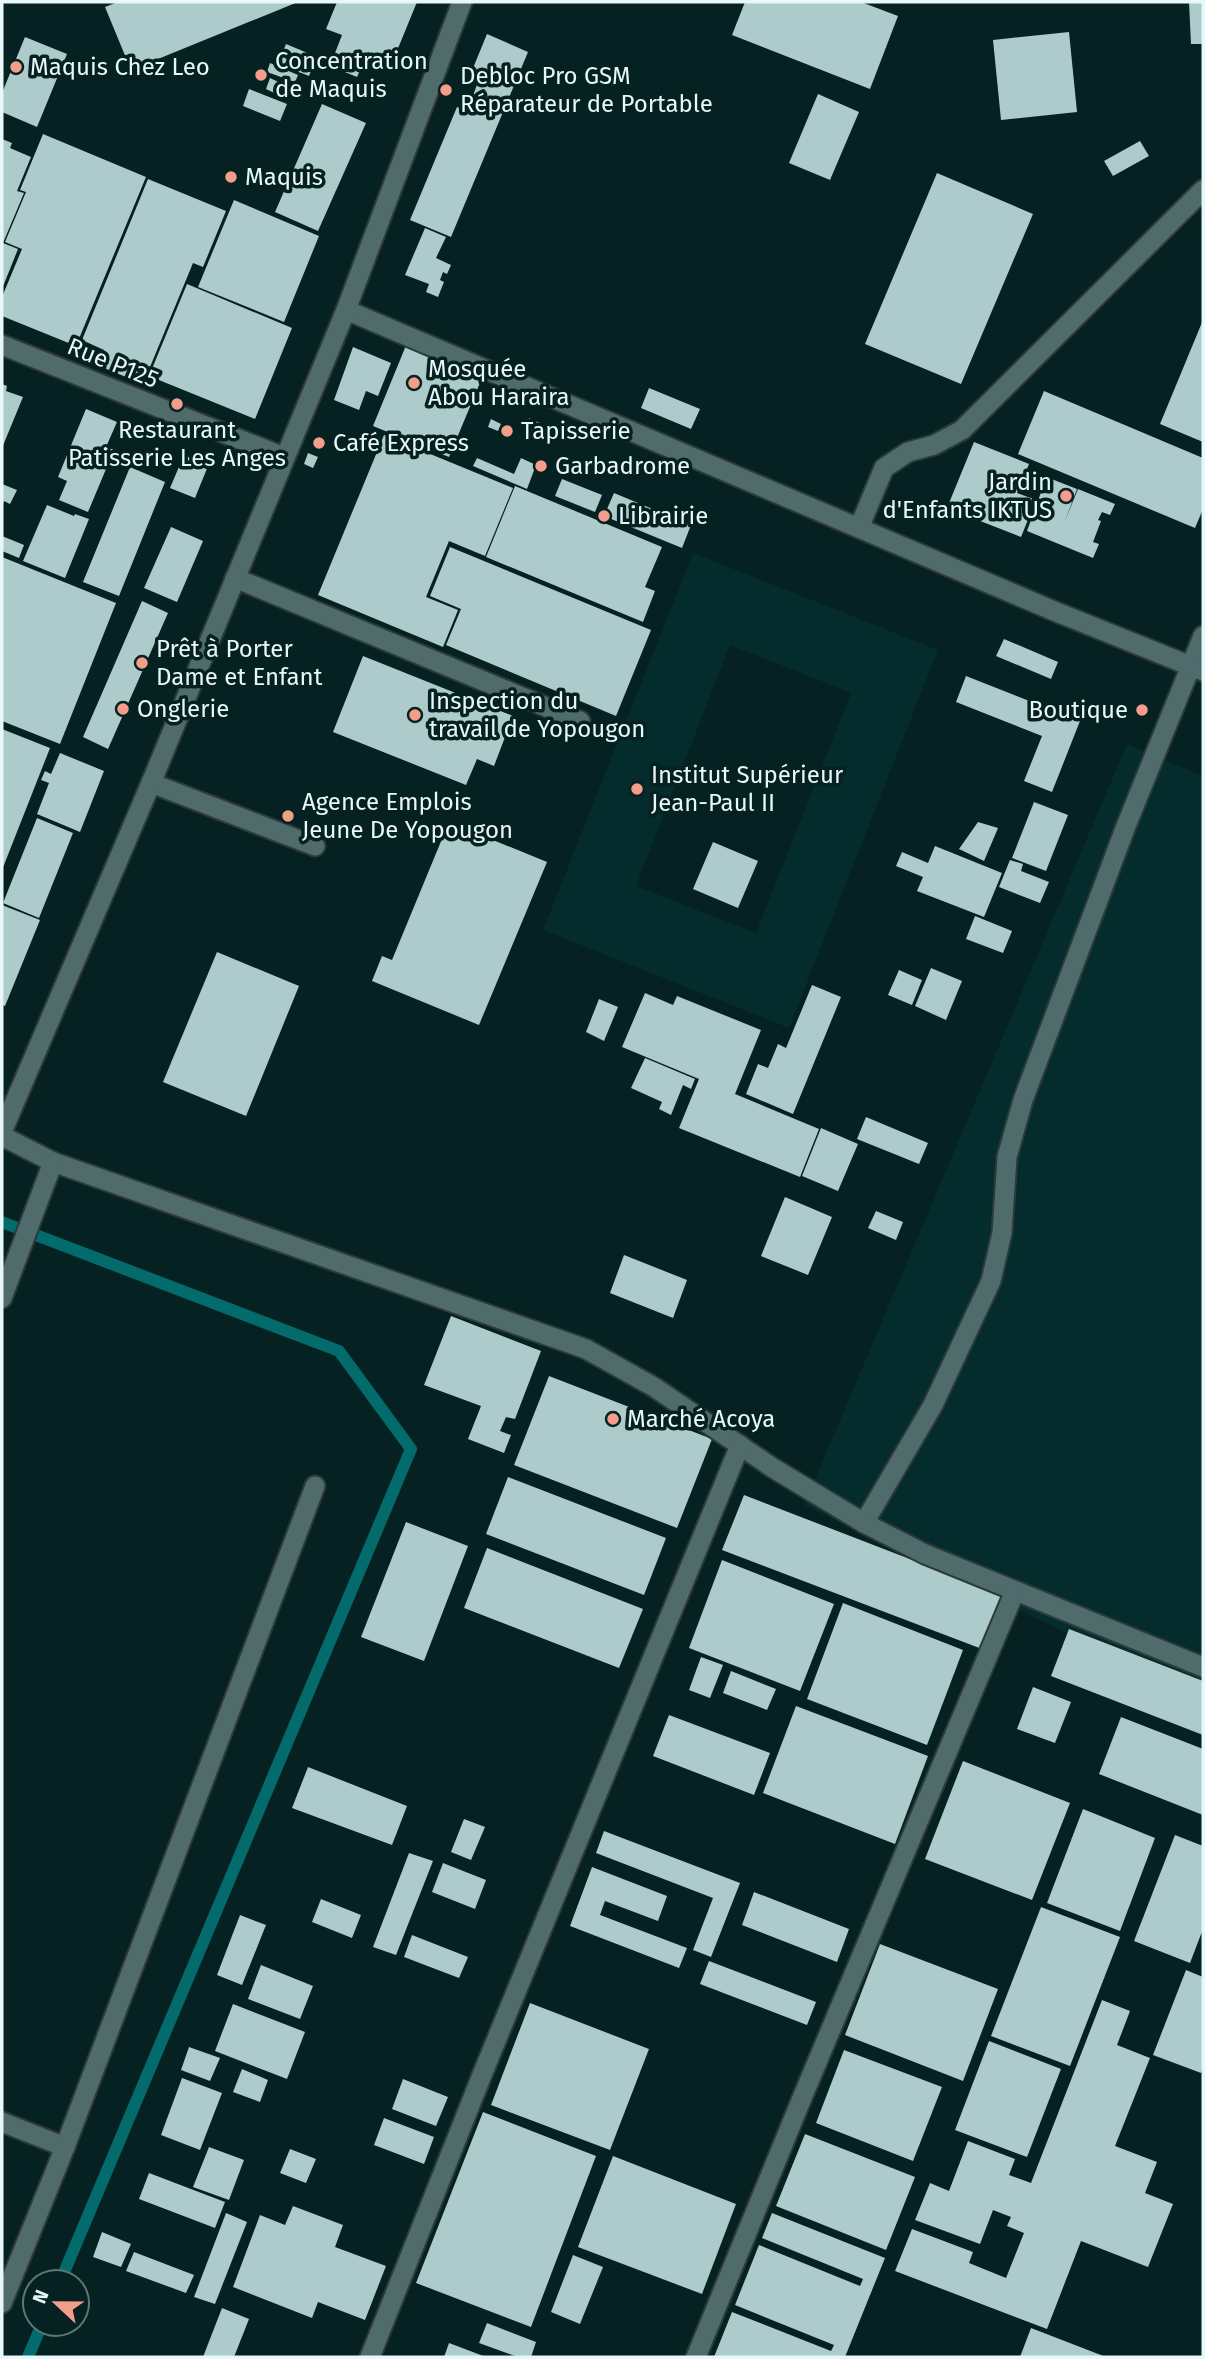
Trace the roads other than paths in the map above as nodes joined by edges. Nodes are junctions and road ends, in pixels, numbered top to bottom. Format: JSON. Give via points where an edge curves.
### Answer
{"nodes":[{"id":1,"x":463,"y":2,"type":"edge"},
{"id":2,"x":1203,"y":190,"type":"edge"},
{"id":3,"x":346,"y":310,"type":"junction"},
{"id":4,"x":2,"y":345,"type":"edge"},
{"id":5,"x":284,"y":457,"type":"junction"},
{"id":6,"x":859,"y":528,"type":"junction"},
{"id":7,"x":235,"y":578,"type":"junction"},
{"id":8,"x":1203,"y":636,"type":"edge"},
{"id":9,"x":1197,"y":668,"type":"edge"},
{"id":10,"x":580,"y":721,"type":"dead end"},
{"id":11,"x":151,"y":783,"type":"junction"},
{"id":12,"x":315,"y":846,"type":"dead end"},
{"id":13,"x":2,"y":1134,"type":"edge"},
{"id":14,"x":53,"y":1162,"type":"junction"},
{"id":15,"x":2,"y":1298,"type":"edge"},
{"id":16,"x":740,"y":1445,"type":"junction"},
{"id":17,"x":315,"y":1486,"type":"dead end"},
{"id":18,"x":864,"y":1523,"type":"junction"},
{"id":19,"x":1016,"y":1591,"type":"junction"},
{"id":20,"x":1203,"y":1667,"type":"edge"},
{"id":21,"x":2,"y":2122,"type":"edge"},
{"id":22,"x":65,"y":2147,"type":"junction"},
{"id":23,"x":2,"y":2304,"type":"edge"},
{"id":24,"x":370,"y":2357,"type":"edge"},
{"id":25,"x":696,"y":2357,"type":"edge"}],
"edges":[{"from":1,"to":3,"type":"street"},
{"from":2,"to":6,"type":"street","via":[[962,430],[908,452],[884,468]]},
{"from":3,"to":5,"type":"street"},
{"from":3,"to":6,"type":"street"},
{"from":4,"to":5,"type":"street","name":"Rue P125"},
{"from":5,"to":7,"type":"street"},
{"from":6,"to":9,"type":"street"},
{"from":7,"to":10,"type":"street"},
{"from":7,"to":11,"type":"street"},
{"from":8,"to":9,"type":"street"},
{"from":9,"to":18,"type":"street","via":[[1126,825],[1023,1100],[1007,1157],[1002,1233],[991,1281],[933,1405]]},
{"from":11,"to":12,"type":"street"},
{"from":11,"to":13,"type":"street"},
{"from":13,"to":14,"type":"street"},
{"from":14,"to":15,"type":"street"},
{"from":14,"to":16,"type":"street","via":[[586,1349],[654,1387]]},
{"from":16,"to":18,"type":"street"},
{"from":16,"to":24,"type":"street"},
{"from":17,"to":22,"type":"street"},
{"from":18,"to":19,"type":"street"},
{"from":19,"to":20,"type":"street"},
{"from":19,"to":25,"type":"street"},
{"from":21,"to":22,"type":"street"},
{"from":22,"to":23,"type":"street"}]}
